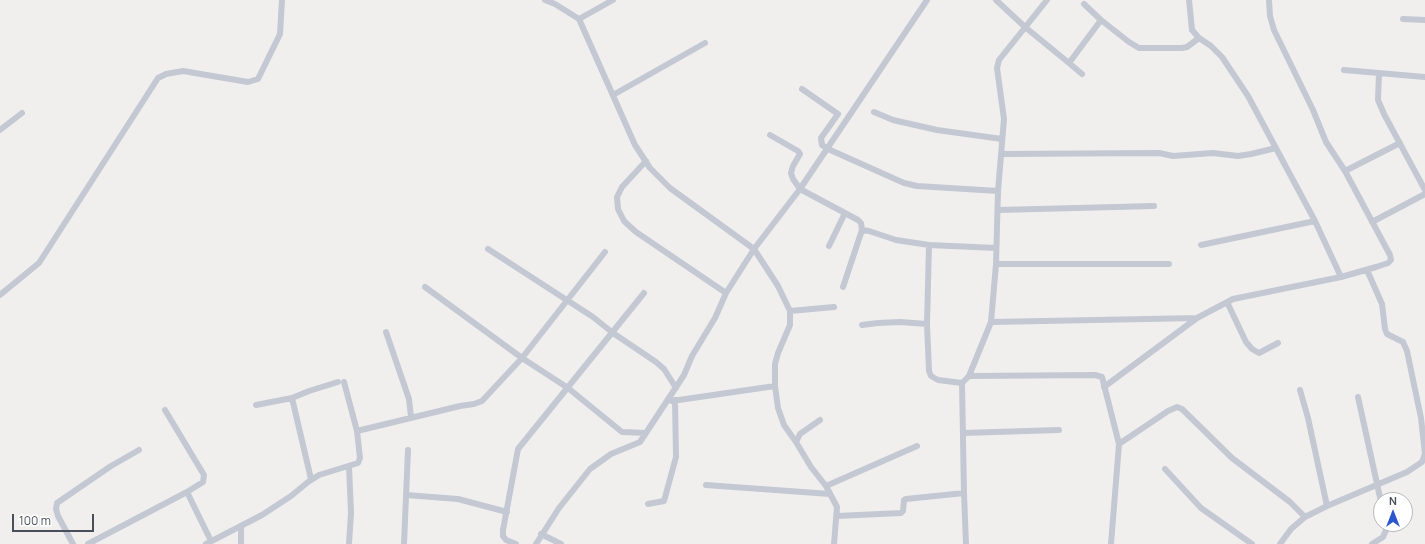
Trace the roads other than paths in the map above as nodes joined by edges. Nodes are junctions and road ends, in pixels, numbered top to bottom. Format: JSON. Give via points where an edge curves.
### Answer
{"nodes":[{"id":1,"x":282,"y":0,"type":"edge"},
{"id":2,"x":545,"y":0,"type":"edge"},
{"id":3,"x":613,"y":0,"type":"edge"},
{"id":4,"x":927,"y":0,"type":"edge"},
{"id":5,"x":996,"y":0,"type":"edge"},
{"id":6,"x":1048,"y":0,"type":"edge"},
{"id":7,"x":1189,"y":0,"type":"edge"},
{"id":8,"x":1270,"y":0,"type":"edge"},
{"id":9,"x":1084,"y":4,"type":"dead end"},
{"id":10,"x":579,"y":18,"type":"junction"},
{"id":11,"x":1403,"y":19,"type":"dead end"},
{"id":12,"x":1101,"y":20,"type":"junction"},
{"id":13,"x":1425,"y":20,"type":"edge"},
{"id":14,"x":1025,"y":27,"type":"junction"},
{"id":15,"x":1199,"y":38,"type":"junction"},
{"id":16,"x":705,"y":43,"type":"dead end"},
{"id":17,"x":1069,"y":64,"type":"junction"},
{"id":18,"x":1344,"y":70,"type":"dead end"},
{"id":19,"x":1379,"y":73,"type":"junction"},
{"id":20,"x":1082,"y":74,"type":"dead end"},
{"id":21,"x":1425,"y":77,"type":"edge"},
{"id":22,"x":802,"y":89,"type":"dead end"},
{"id":23,"x":613,"y":95,"type":"junction"},
{"id":24,"x":874,"y":112,"type":"dead end"},
{"id":25,"x":22,"y":113,"type":"dead end"},
{"id":26,"x":0,"y":130,"type":"edge"},
{"id":27,"x":770,"y":135,"type":"dead end"},
{"id":28,"x":1002,"y":139,"type":"junction"},
{"id":29,"x":1400,"y":143,"type":"junction"},
{"id":30,"x":828,"y":148,"type":"junction"},
{"id":31,"x":1276,"y":148,"type":"junction"},
{"id":32,"x":1002,"y":154,"type":"junction"},
{"id":33,"x":646,"y":161,"type":"junction"},
{"id":34,"x":1345,"y":171,"type":"junction"},
{"id":35,"x":800,"y":189,"type":"junction"},
{"id":36,"x":1425,"y":190,"type":"edge"},
{"id":37,"x":998,"y":191,"type":"junction"},
{"id":38,"x":1425,"y":194,"type":"edge"},
{"id":39,"x":1154,"y":206,"type":"dead end"},
{"id":40,"x":998,"y":210,"type":"junction"},
{"id":41,"x":845,"y":213,"type":"junction"},
{"id":42,"x":1315,"y":221,"type":"junction"},
{"id":43,"x":1372,"y":222,"type":"junction"},
{"id":44,"x":862,"y":230,"type":"junction"},
{"id":45,"x":930,"y":245,"type":"junction"},
{"id":46,"x":1201,"y":245,"type":"dead end"},
{"id":47,"x":830,"y":246,"type":"dead end"},
{"id":48,"x":996,"y":248,"type":"junction"},
{"id":49,"x":488,"y":249,"type":"dead end"},
{"id":50,"x":754,"y":249,"type":"junction"},
{"id":51,"x":605,"y":252,"type":"dead end"},
{"id":52,"x":996,"y":264,"type":"junction"},
{"id":53,"x":1169,"y":264,"type":"dead end"},
{"id":54,"x":1367,"y":270,"type":"junction"},
{"id":55,"x":1341,"y":277,"type":"junction"},
{"id":56,"x":425,"y":287,"type":"dead end"},
{"id":57,"x":843,"y":287,"type":"dead end"},
{"id":58,"x":644,"y":293,"type":"dead end"},
{"id":59,"x":726,"y":293,"type":"junction"},
{"id":60,"x":0,"y":295,"type":"edge"},
{"id":61,"x":567,"y":300,"type":"junction"},
{"id":62,"x":1227,"y":302,"type":"junction"},
{"id":63,"x":834,"y":307,"type":"dead end"},
{"id":64,"x":790,"y":310,"type":"junction"},
{"id":65,"x":1196,"y":318,"type":"junction"},
{"id":66,"x":991,"y":322,"type":"junction"},
{"id":67,"x":927,"y":324,"type":"junction"},
{"id":68,"x":862,"y":325,"type":"dead end"},
{"id":69,"x":386,"y":332,"type":"dead end"},
{"id":70,"x":613,"y":333,"type":"junction"},
{"id":71,"x":1278,"y":344,"type":"dead end"},
{"id":72,"x":522,"y":358,"type":"junction"},
{"id":73,"x":969,"y":376,"type":"junction"},
{"id":74,"x":962,"y":383,"type":"junction"},
{"id":75,"x":775,"y":386,"type":"junction"},
{"id":76,"x":1104,"y":387,"type":"junction"},
{"id":77,"x":568,"y":388,"type":"junction"},
{"id":78,"x":676,"y":388,"type":"junction"},
{"id":79,"x":1300,"y":390,"type":"dead end"},
{"id":80,"x":1358,"y":397,"type":"dead end"},
{"id":81,"x":292,"y":398,"type":"junction"},
{"id":82,"x":675,"y":400,"type":"junction"},
{"id":83,"x":667,"y":401,"type":"junction"},
{"id":84,"x":256,"y":405,"type":"dead end"},
{"id":85,"x":165,"y":410,"type":"dead end"},
{"id":86,"x":411,"y":417,"type":"junction"},
{"id":87,"x":820,"y":420,"type":"dead end"},
{"id":88,"x":1059,"y":430,"type":"dead end"},
{"id":89,"x":357,"y":431,"type":"junction"},
{"id":90,"x":646,"y":433,"type":"junction"},
{"id":91,"x":963,"y":433,"type":"junction"},
{"id":92,"x":796,"y":442,"type":"junction"},
{"id":93,"x":1119,"y":444,"type":"junction"},
{"id":94,"x":917,"y":446,"type":"dead end"},
{"id":95,"x":139,"y":450,"type":"dead end"},
{"id":96,"x":408,"y":450,"type":"dead end"},
{"id":97,"x":1424,"y":465,"type":"edge"},
{"id":98,"x":349,"y":466,"type":"junction"},
{"id":99,"x":1165,"y":469,"type":"dead end"},
{"id":100,"x":311,"y":479,"type":"junction"},
{"id":101,"x":1377,"y":484,"type":"junction"},
{"id":102,"x":706,"y":485,"type":"dead end"},
{"id":103,"x":826,"y":486,"type":"junction"},
{"id":104,"x":187,"y":492,"type":"junction"},
{"id":105,"x":1379,"y":492,"type":"edge"},
{"id":106,"x":964,"y":493,"type":"junction"},
{"id":107,"x":830,"y":494,"type":"junction"},
{"id":108,"x":406,"y":495,"type":"junction"},
{"id":109,"x":648,"y":504,"type":"dead end"},
{"id":110,"x":1327,"y":506,"type":"junction"},
{"id":111,"x":507,"y":512,"type":"junction"},
{"id":112,"x":837,"y":516,"type":"junction"},
{"id":113,"x":1305,"y":517,"type":"junction"},
{"id":114,"x":241,"y":526,"type":"junction"},
{"id":115,"x":1385,"y":532,"type":"edge"},
{"id":116,"x":541,"y":534,"type":"junction"},
{"id":117,"x":209,"y":543,"type":"edge"},
{"id":118,"x":73,"y":544,"type":"edge"},
{"id":119,"x":88,"y":544,"type":"edge"},
{"id":120,"x":241,"y":544,"type":"edge"},
{"id":121,"x":349,"y":544,"type":"edge"},
{"id":122,"x":404,"y":544,"type":"edge"},
{"id":123,"x":516,"y":544,"type":"edge"},
{"id":124,"x":536,"y":544,"type":"edge"},
{"id":125,"x":561,"y":544,"type":"edge"},
{"id":126,"x":834,"y":544,"type":"edge"},
{"id":127,"x":966,"y":544,"type":"edge"},
{"id":128,"x":1112,"y":544,"type":"edge"},
{"id":129,"x":1252,"y":544,"type":"edge"},
{"id":130,"x":1280,"y":544,"type":"edge"},
{"id":131,"x":1372,"y":544,"type":"edge"}],
"edges":[{"from":1,"to":60,"type":"street","via":[[280,34],[258,79],[248,82],[184,71],[158,78],[39,263]]},
{"from":2,"to":10,"type":"street"},
{"from":3,"to":10,"type":"street"},
{"from":4,"to":30,"type":"street"},
{"from":5,"to":14,"type":"street"},
{"from":6,"to":14,"type":"street"},
{"from":7,"to":15,"type":"street","via":[[1192,30]]},
{"from":8,"to":34,"type":"street","via":[[1270,16],[1274,30],[1326,142]]},
{"from":9,"to":12,"type":"street"},
{"from":10,"to":23,"type":"street"},
{"from":11,"to":13,"type":"street"},
{"from":12,"to":15,"type":"street","via":[[1139,48],[1182,48]]},
{"from":12,"to":17,"type":"street"},
{"from":14,"to":17,"type":"street"},
{"from":14,"to":28,"type":"street","via":[[999,60],[997,68],[1004,120]]},
{"from":15,"to":31,"type":"street","via":[[1222,57],[1248,96]]},
{"from":16,"to":23,"type":"street"},
{"from":17,"to":20,"type":"street"},
{"from":18,"to":19,"type":"street"},
{"from":19,"to":21,"type":"street"},
{"from":19,"to":29,"type":"street","via":[[1378,100]]},
{"from":22,"to":30,"type":"street","via":[[838,114],[821,138],[822,145]]},
{"from":23,"to":33,"type":"street","via":[[635,145]]},
{"from":24,"to":28,"type":"street","via":[[894,120],[937,130]]},
{"from":25,"to":26,"type":"street"},
{"from":27,"to":35,"type":"street","via":[[800,154],[791,173]]},
{"from":28,"to":32,"type":"street"},
{"from":29,"to":34,"type":"street"},
{"from":29,"to":36,"type":"street"},
{"from":30,"to":35,"type":"street"},
{"from":30,"to":37,"type":"street","via":[[911,185]]},
{"from":31,"to":32,"type":"street","via":[[1238,156],[1213,153],[1173,156],[1159,153]]},
{"from":31,"to":42,"type":"street"},
{"from":32,"to":37,"type":"street"},
{"from":33,"to":50,"type":"street","via":[[670,188]]},
{"from":33,"to":59,"type":"street","via":[[622,187],[617,197],[618,208],[624,221],[636,232]]},
{"from":34,"to":43,"type":"street"},
{"from":35,"to":41,"type":"street"},
{"from":35,"to":50,"type":"street"},
{"from":37,"to":40,"type":"street"},
{"from":38,"to":43,"type":"street"},
{"from":39,"to":40,"type":"street"},
{"from":40,"to":48,"type":"street"},
{"from":41,"to":44,"type":"street","via":[[861,223]]},
{"from":41,"to":47,"type":"street"},
{"from":42,"to":46,"type":"street"},
{"from":42,"to":55,"type":"street"},
{"from":43,"to":54,"type":"street","via":[[1391,260]]},
{"from":44,"to":45,"type":"street","via":[[896,240]]},
{"from":44,"to":57,"type":"street"},
{"from":45,"to":48,"type":"street"},
{"from":45,"to":67,"type":"street"},
{"from":48,"to":52,"type":"street"},
{"from":49,"to":61,"type":"street"},
{"from":50,"to":59,"type":"street"},
{"from":50,"to":64,"type":"street","via":[[776,280]]},
{"from":51,"to":61,"type":"street"},
{"from":52,"to":53,"type":"street"},
{"from":52,"to":66,"type":"street"},
{"from":54,"to":55,"type":"street"},
{"from":54,"to":97,"type":"street","via":[[1382,304],[1387,334],[1403,342],[1407,351],[1421,418]]},
{"from":55,"to":62,"type":"street"},
{"from":56,"to":72,"type":"street"},
{"from":58,"to":70,"type":"street"},
{"from":59,"to":78,"type":"street"},
{"from":61,"to":70,"type":"street"},
{"from":61,"to":72,"type":"street"},
{"from":62,"to":65,"type":"street"},
{"from":62,"to":71,"type":"street","via":[[1246,342],[1252,349],[1259,353]]},
{"from":63,"to":64,"type":"street"},
{"from":64,"to":75,"type":"street","via":[[790,325],[775,364]]},
{"from":65,"to":66,"type":"street"},
{"from":65,"to":76,"type":"street"},
{"from":66,"to":73,"type":"street"},
{"from":67,"to":68,"type":"street","via":[[900,322]]},
{"from":67,"to":74,"type":"street","via":[[931,376],[938,380]]},
{"from":69,"to":86,"type":"street","via":[[409,399]]},
{"from":70,"to":77,"type":"street"},
{"from":70,"to":78,"type":"street","via":[[664,369]]},
{"from":72,"to":77,"type":"street"},
{"from":72,"to":86,"type":"street","via":[[482,401]]},
{"from":73,"to":74,"type":"street"},
{"from":73,"to":76,"type":"street","via":[[1095,375],[1102,377]]},
{"from":74,"to":91,"type":"street"},
{"from":75,"to":82,"type":"street"},
{"from":75,"to":92,"type":"street","via":[[778,408],[784,425]]},
{"from":76,"to":93,"type":"street"},
{"from":77,"to":90,"type":"street","via":[[622,432]]},
{"from":77,"to":111,"type":"street","via":[[518,449]]},
{"from":78,"to":83,"type":"street"},
{"from":79,"to":110,"type":"street"},
{"from":80,"to":101,"type":"street"},
{"from":81,"to":84,"type":"street"},
{"from":81,"to":89,"type":"street","via":[[341,382]]},
{"from":81,"to":100,"type":"street"},
{"from":82,"to":83,"type":"street"},
{"from":82,"to":109,"type":"street","via":[[676,457],[664,501]]},
{"from":83,"to":90,"type":"street"},
{"from":85,"to":104,"type":"street","via":[[204,475],[203,482]]},
{"from":86,"to":89,"type":"street"},
{"from":87,"to":92,"type":"street","via":[[800,434]]},
{"from":88,"to":91,"type":"street"},
{"from":89,"to":98,"type":"street","via":[[360,458],[358,463]]},
{"from":90,"to":116,"type":"street","via":[[640,442],[611,454],[590,469]]},
{"from":91,"to":106,"type":"street"},
{"from":92,"to":103,"type":"street"},
{"from":93,"to":113,"type":"street","via":[[1178,407],[1232,458],[1290,502]]},
{"from":93,"to":128,"type":"street"},
{"from":94,"to":103,"type":"street"},
{"from":95,"to":118,"type":"street","via":[[57,503],[58,516]]},
{"from":96,"to":108,"type":"street"},
{"from":97,"to":101,"type":"street"},
{"from":98,"to":100,"type":"street"},
{"from":98,"to":121,"type":"street"},
{"from":99,"to":129,"type":"street","via":[[1201,508]]},
{"from":100,"to":114,"type":"street","via":[[291,496]]},
{"from":101,"to":105,"type":"street"},
{"from":101,"to":110,"type":"street"},
{"from":102,"to":107,"type":"street"},
{"from":103,"to":107,"type":"street"},
{"from":104,"to":117,"type":"street"},
{"from":104,"to":119,"type":"street"},
{"from":106,"to":112,"type":"street","via":[[906,499],[901,514]]},
{"from":106,"to":127,"type":"street"},
{"from":107,"to":112,"type":"street","via":[[837,507]]},
{"from":108,"to":111,"type":"street","via":[[458,499]]},
{"from":108,"to":122,"type":"street"},
{"from":110,"to":113,"type":"street"},
{"from":111,"to":123,"type":"street","via":[[503,536]]},
{"from":112,"to":126,"type":"street"},
{"from":113,"to":130,"type":"street","via":[[1291,529]]},
{"from":114,"to":117,"type":"street"},
{"from":114,"to":120,"type":"street"},
{"from":115,"to":131,"type":"street","via":[[1383,537]]},
{"from":116,"to":124,"type":"street"},
{"from":116,"to":125,"type":"street"}]}
